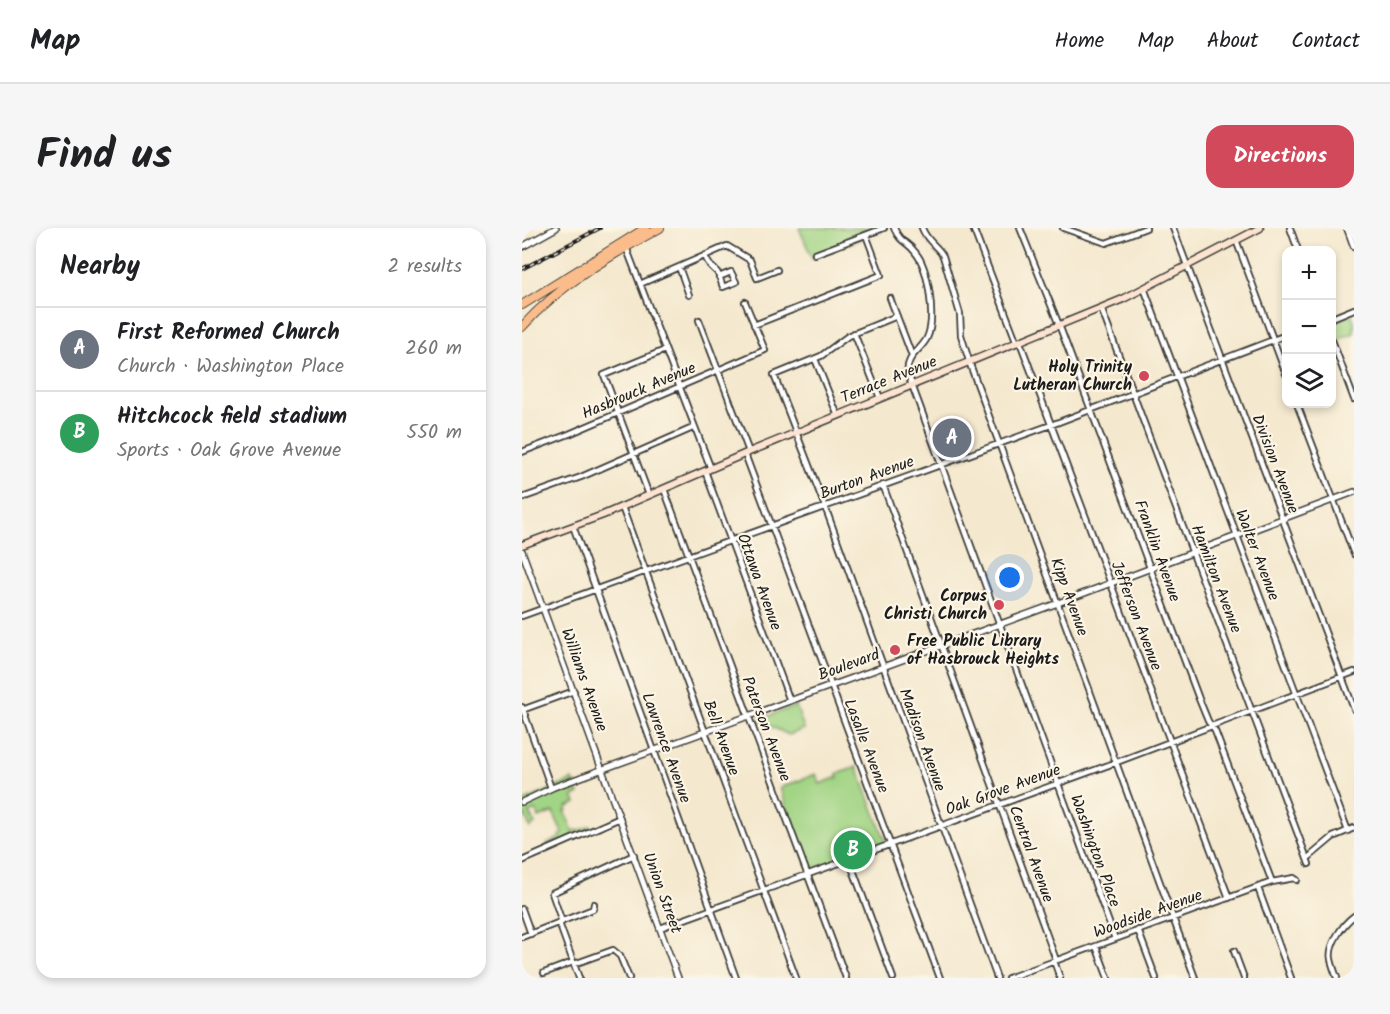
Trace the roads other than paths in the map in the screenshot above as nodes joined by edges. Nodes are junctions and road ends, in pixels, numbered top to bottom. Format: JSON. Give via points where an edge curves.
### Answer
{"nodes":[{"id":1,"x":556,"y":228,"type":"edge"},
{"id":2,"x":646,"y":228,"type":"edge"},
{"id":3,"x":660,"y":228,"type":"edge"},
{"id":4,"x":884,"y":228,"type":"edge"},
{"id":5,"x":894,"y":228,"type":"edge"},
{"id":6,"x":922,"y":228,"type":"edge"},
{"id":7,"x":973,"y":228,"type":"edge"},
{"id":8,"x":1020,"y":228,"type":"edge"},
{"id":9,"x":1063,"y":228,"type":"edge"},
{"id":10,"x":1146,"y":228,"type":"edge"},
{"id":11,"x":1173,"y":228,"type":"edge"},
{"id":12,"x":1260,"y":228,"type":"edge"},
{"id":13,"x":1290,"y":228,"type":"edge"},
{"id":14,"x":1350,"y":231,"type":"edge"},
{"id":15,"x":866,"y":235,"type":"junction"},
{"id":16,"x":1236,"y":240,"type":"junction"},
{"id":17,"x":1297,"y":246,"type":"edge"},
{"id":18,"x":522,"y":247,"type":"edge"},
{"id":19,"x":626,"y":247,"type":"junction"},
{"id":20,"x":1354,"y":247,"type":"edge"},
{"id":21,"x":815,"y":254,"type":"dead end"},
{"id":22,"x":705,"y":256,"type":"junction"},
{"id":23,"x":1187,"y":266,"type":"junction"},
{"id":24,"x":679,"y":267,"type":"junction"},
{"id":25,"x":777,"y":270,"type":"dead end"},
{"id":26,"x":571,"y":274,"type":"junction"},
{"id":27,"x":719,"y":277,"type":"dead end"},
{"id":28,"x":640,"y":284,"type":"junction"},
{"id":29,"x":1144,"y":288,"type":"junction"},
{"id":30,"x":689,"y":295,"type":"dead end"},
{"id":31,"x":890,"y":298,"type":"dead end"},
{"id":32,"x":745,"y":302,"type":"dead end"},
{"id":33,"x":522,"y":305,"type":"edge"},
{"id":34,"x":1101,"y":308,"type":"junction"},
{"id":35,"x":1354,"y":309,"type":"edge"},
{"id":36,"x":522,"y":310,"type":"edge"},
{"id":37,"x":897,"y":316,"type":"junction"},
{"id":38,"x":1336,"y":316,"type":"edge"},
{"id":39,"x":699,"y":320,"type":"dead end"},
{"id":40,"x":754,"y":324,"type":"junction"},
{"id":41,"x":1058,"y":326,"type":"junction"},
{"id":42,"x":522,"y":327,"type":"edge"},
{"id":43,"x":854,"y":333,"type":"junction"},
{"id":44,"x":1282,"y":338,"type":"edge"},
{"id":45,"x":1274,"y":340,"type":"junction"},
{"id":46,"x":1018,"y":342,"type":"junction"},
{"id":47,"x":665,"y":350,"type":"junction"},
{"id":48,"x":1336,"y":351,"type":"edge"},
{"id":49,"x":912,"y":356,"type":"junction"},
{"id":50,"x":815,"y":359,"type":"junction"},
{"id":51,"x":1223,"y":360,"type":"junction"},
{"id":52,"x":1282,"y":361,"type":"edge"},
{"id":53,"x":970,"y":362,"type":"junction"},
{"id":54,"x":717,"y":370,"type":"junction"},
{"id":55,"x":1177,"y":377,"type":"junction"},
{"id":56,"x":680,"y":386,"type":"junction"},
{"id":57,"x":912,"y":386,"type":"junction"},
{"id":58,"x":1133,"y":393,"type":"junction"},
{"id":59,"x":880,"y":398,"type":"junction"},
{"id":60,"x":1354,"y":399,"type":"edge"},
{"id":61,"x":1300,"y":408,"type":"edge"},
{"id":62,"x":1090,"y":410,"type":"junction"},
{"id":63,"x":618,"y":413,"type":"junction"},
{"id":64,"x":838,"y":416,"type":"junction"},
{"id":65,"x":1051,"y":424,"type":"junction"},
{"id":66,"x":695,"y":427,"type":"junction"},
{"id":67,"x":797,"y":432,"type":"junction"},
{"id":68,"x":998,"y":440,"type":"junction"},
{"id":69,"x":522,"y":452,"type":"edge"},
{"id":70,"x":747,"y":453,"type":"junction"},
{"id":71,"x":633,"y":454,"type":"junction"},
{"id":72,"x":941,"y":464,"type":"junction"},
{"id":73,"x":708,"y":470,"type":"junction"},
{"id":74,"x":883,"y":485,"type":"junction"},
{"id":75,"x":664,"y":489,"type":"junction"},
{"id":76,"x":1354,"y":492,"type":"edge"},
{"id":77,"x":649,"y":495,"type":"junction"},
{"id":78,"x":522,"y":498,"type":"edge"},
{"id":79,"x":1334,"y":499,"type":"junction"},
{"id":80,"x":622,"y":507,"type":"junction"},
{"id":81,"x":825,"y":507,"type":"junction"},
{"id":82,"x":1282,"y":519,"type":"junction"},
{"id":83,"x":573,"y":526,"type":"junction"},
{"id":84,"x":772,"y":526,"type":"junction"},
{"id":85,"x":1237,"y":535,"type":"junction"},
{"id":86,"x":731,"y":541,"type":"junction"},
{"id":87,"x":522,"y":544,"type":"edge"},
{"id":88,"x":522,"y":551,"type":"edge"},
{"id":89,"x":1193,"y":552,"type":"junction"},
{"id":90,"x":1354,"y":554,"type":"edge"},
{"id":91,"x":689,"y":556,"type":"junction"},
{"id":92,"x":1150,"y":568,"type":"junction"},
{"id":93,"x":646,"y":572,"type":"junction"},
{"id":94,"x":1111,"y":583,"type":"junction"},
{"id":95,"x":596,"y":590,"type":"junction"},
{"id":96,"x":1058,"y":603,"type":"junction"},
{"id":97,"x":544,"y":609,"type":"junction"},
{"id":98,"x":522,"y":616,"type":"edge"},
{"id":99,"x":1000,"y":624,"type":"junction"},
{"id":100,"x":942,"y":645,"type":"junction"},
{"id":101,"x":883,"y":666,"type":"junction"},
{"id":102,"x":1354,"y":672,"type":"edge"},
{"id":103,"x":1342,"y":677,"type":"junction"},
{"id":104,"x":831,"y":686,"type":"junction"},
{"id":105,"x":574,"y":691,"type":"junction"},
{"id":106,"x":1296,"y":694,"type":"junction"},
{"id":107,"x":790,"y":701,"type":"junction"},
{"id":108,"x":522,"y":709,"type":"edge"},
{"id":109,"x":1354,"y":709,"type":"edge"},
{"id":110,"x":1252,"y":711,"type":"junction"},
{"id":111,"x":748,"y":716,"type":"junction"},
{"id":112,"x":1211,"y":726,"type":"junction"},
{"id":113,"x":705,"y":732,"type":"junction"},
{"id":114,"x":1170,"y":742,"type":"junction"},
{"id":115,"x":655,"y":749,"type":"junction"},
{"id":116,"x":1116,"y":762,"type":"junction"},
{"id":117,"x":602,"y":769,"type":"junction"},
{"id":118,"x":1058,"y":782,"type":"junction"},
{"id":119,"x":551,"y":788,"type":"junction"},
{"id":120,"x":522,"y":802,"type":"edge"},
{"id":121,"x":1000,"y":804,"type":"junction"},
{"id":122,"x":620,"y":818,"type":"junction"},
{"id":123,"x":940,"y":825,"type":"junction"},
{"id":124,"x":1351,"y":830,"type":"edge"},
{"id":125,"x":890,"y":844,"type":"junction"},
{"id":126,"x":633,"y":855,"type":"junction"},
{"id":127,"x":849,"y":859,"type":"junction"},
{"id":128,"x":522,"y":861,"type":"edge"},
{"id":129,"x":808,"y":874,"type":"junction"},
{"id":130,"x":1297,"y":880,"type":"dead end"},
{"id":131,"x":1272,"y":882,"type":"junction"},
{"id":132,"x":1258,"y":888,"type":"junction"},
{"id":133,"x":764,"y":890,"type":"junction"},
{"id":134,"x":1229,"y":898,"type":"junction"},
{"id":135,"x":594,"y":904,"type":"dead end"},
{"id":136,"x":522,"y":909,"type":"edge"},
{"id":137,"x":711,"y":909,"type":"junction"},
{"id":138,"x":1354,"y":916,"type":"edge"},
{"id":139,"x":1173,"y":918,"type":"junction"},
{"id":140,"x":561,"y":922,"type":"junction"},
{"id":141,"x":660,"y":928,"type":"junction"},
{"id":142,"x":1138,"y":930,"type":"junction"},
{"id":143,"x":531,"y":934,"type":"junction"},
{"id":144,"x":522,"y":937,"type":"edge"},
{"id":145,"x":1115,"y":939,"type":"junction"},
{"id":146,"x":1096,"y":946,"type":"junction"},
{"id":147,"x":1234,"y":951,"type":"dead end"},
{"id":148,"x":1055,"y":961,"type":"junction"},
{"id":149,"x":574,"y":963,"type":"junction"},
{"id":150,"x":544,"y":973,"type":"dead end"},
{"id":151,"x":579,"y":978,"type":"edge"},
{"id":152,"x":629,"y":978,"type":"edge"},
{"id":153,"x":678,"y":978,"type":"edge"},
{"id":154,"x":736,"y":978,"type":"edge"},
{"id":155,"x":796,"y":978,"type":"edge"},
{"id":156,"x":846,"y":978,"type":"edge"},
{"id":157,"x":893,"y":978,"type":"edge"},
{"id":158,"x":940,"y":978,"type":"edge"},
{"id":159,"x":997,"y":978,"type":"edge"},
{"id":160,"x":1008,"y":978,"type":"edge"},
{"id":161,"x":1060,"y":978,"type":"edge"},
{"id":162,"x":1108,"y":978,"type":"edge"},
{"id":163,"x":1156,"y":978,"type":"edge"},
{"id":164,"x":1195,"y":978,"type":"edge"},
{"id":165,"x":1244,"y":978,"type":"edge"},
{"id":166,"x":1291,"y":978,"type":"edge"},
{"id":167,"x":1337,"y":978,"type":"edge"}],
"edges":[{"from":1,"to":18,"type":"street"},
{"from":2,"to":26,"type":"highway"},
{"from":3,"to":19,"type":"highway"},
{"from":4,"to":15,"type":"street"},
{"from":5,"to":49,"type":"street","via":[[918,256],[931,306],[928,336]]},
{"from":6,"to":53,"type":"street","name":"Kipp Avenue","via":[[943,256]]},
{"from":7,"to":46,"type":"street","name":"Jefferson Avenue"},
{"from":8,"to":41,"type":"street","name":"Franklin Avenue"},
{"from":9,"to":10,"type":"street","via":[[1106,243]]},
{"from":11,"to":23,"type":"street","name":"Division Avenue"},
{"from":12,"to":16,"type":"main road","name":"Terrace Avenue"},
{"from":13,"to":17,"type":"street"},
{"from":14,"to":20,"type":"street"},
{"from":15,"to":21,"type":"street"},
{"from":15,"to":40,"type":"street","via":[[881,276]]},
{"from":16,"to":23,"type":"main road","name":"Terrace Avenue"},
{"from":16,"to":45,"type":"street"},
{"from":19,"to":28,"type":"street","name":"Ottawa Avenue"},
{"from":19,"to":42,"type":"highway","via":[[562,289]]},
{"from":22,"to":24,"type":"street"},
{"from":22,"to":25,"type":"street","via":[[728,246],[750,260],[757,278]]},
{"from":22,"to":27,"type":"street"},
{"from":23,"to":29,"type":"main road","name":"Terrace Avenue"},
{"from":23,"to":51,"type":"street","name":"Division Avenue"},
{"from":24,"to":28,"type":"street"},
{"from":24,"to":30,"type":"street"},
{"from":26,"to":33,"type":"highway"},
{"from":26,"to":36,"type":"highway"},
{"from":28,"to":47,"type":"street","name":"Ottawa Avenue"},
{"from":29,"to":34,"type":"main road","name":"Terrace Avenue"},
{"from":29,"to":55,"type":"street","name":"Walter Avenue"},
{"from":31,"to":37,"type":"street","name":"Washington Place"},
{"from":32,"to":40,"type":"street"},
{"from":34,"to":41,"type":"main road","name":"Terrace Avenue"},
{"from":34,"to":58,"type":"street","name":"Hamilton Avenue"},
{"from":35,"to":38,"type":"street"},
{"from":37,"to":43,"type":"street"},
{"from":37,"to":49,"type":"street","name":"Washington Place"},
{"from":39,"to":54,"type":"street","name":"Lasalle Avenue"},
{"from":40,"to":54,"type":"street","name":"Hasbrouck Avenue","via":[[765,350]]},
{"from":41,"to":46,"type":"main road","name":"Terrace Avenue"},
{"from":41,"to":62,"type":"street","name":"Franklin Avenue"},
{"from":43,"to":50,"type":"street"},
{"from":43,"to":59,"type":"street"},
{"from":44,"to":45,"type":"street","name":"Burton Avenue"},
{"from":45,"to":51,"type":"street","name":"Burton Avenue"},
{"from":45,"to":52,"type":"street"},
{"from":46,"to":53,"type":"main road","name":"Terrace Avenue"},
{"from":46,"to":65,"type":"street","name":"Jefferson Avenue"},
{"from":47,"to":56,"type":"street","name":"Ottawa Avenue"},
{"from":47,"to":63,"type":"street","via":[[604,375]]},
{"from":48,"to":60,"type":"street"},
{"from":49,"to":57,"type":"street","name":"Washington Place","via":[[907,370]]},
{"from":50,"to":64,"type":"street"},
{"from":50,"to":67,"type":"street","name":"Madison Avenue","via":[[774,375]]},
{"from":51,"to":55,"type":"street","name":"Burton Avenue"},
{"from":51,"to":82,"type":"street","name":"Division Avenue"},
{"from":53,"to":57,"type":"main road","name":"Terrace Avenue"},
{"from":53,"to":68,"type":"street","name":"Kipp Avenue"},
{"from":54,"to":56,"type":"street","name":"Hasbrouck Avenue"},
{"from":54,"to":70,"type":"street","name":"Lasalle Avenue"},
{"from":55,"to":58,"type":"street","name":"Burton Avenue"},
{"from":55,"to":85,"type":"street","name":"Walter Avenue"},
{"from":56,"to":63,"type":"street","name":"Hasbrouck Avenue"},
{"from":56,"to":66,"type":"street","name":"Ottawa Avenue"},
{"from":57,"to":59,"type":"main road","name":"Terrace Avenue"},
{"from":57,"to":72,"type":"street","name":"Washington Place"},
{"from":58,"to":62,"type":"street","name":"Burton Avenue"},
{"from":58,"to":89,"type":"street","name":"Hamilton Avenue"},
{"from":59,"to":64,"type":"main road","name":"Terrace Avenue"},
{"from":61,"to":79,"type":"street"},
{"from":62,"to":65,"type":"street","name":"Burton Avenue"},
{"from":62,"to":92,"type":"street","name":"Franklin Avenue"},
{"from":63,"to":69,"type":"street","name":"Hasbrouck Avenue"},
{"from":63,"to":71,"type":"street"},
{"from":64,"to":67,"type":"main road","name":"Terrace Avenue"},
{"from":65,"to":68,"type":"street","name":"Burton Avenue"},
{"from":65,"to":94,"type":"street","name":"Jefferson Avenue"},
{"from":66,"to":71,"type":"street"},
{"from":66,"to":73,"type":"street","name":"Ottawa Avenue"},
{"from":67,"to":70,"type":"main road","name":"Terrace Avenue"},
{"from":67,"to":81,"type":"street","name":"Madison Avenue"},
{"from":68,"to":72,"type":"street","name":"Burton Avenue"},
{"from":68,"to":96,"type":"street","name":"Kipp Avenue"},
{"from":70,"to":73,"type":"main road","name":"Terrace Avenue"},
{"from":70,"to":84,"type":"street","name":"Lasalle Avenue"},
{"from":71,"to":77,"type":"street"},
{"from":71,"to":78,"type":"street"},
{"from":72,"to":74,"type":"street","name":"Burton Avenue"},
{"from":72,"to":99,"type":"street","name":"Washington Place"},
{"from":73,"to":75,"type":"main road","name":"Terrace Avenue"},
{"from":73,"to":86,"type":"street","name":"Ottawa Avenue"},
{"from":74,"to":81,"type":"street","name":"Burton Avenue"},
{"from":74,"to":100,"type":"street","name":"Central Avenue"},
{"from":75,"to":77,"type":"main road","name":"Terrace Avenue"},
{"from":75,"to":91,"type":"street","name":"Paterson Avenue"},
{"from":76,"to":79,"type":"street","name":"Boulevard"},
{"from":77,"to":80,"type":"main road","name":"Terrace Avenue"},
{"from":79,"to":82,"type":"street","name":"Boulevard"},
{"from":79,"to":90,"type":"street"},
{"from":80,"to":83,"type":"main road","name":"Terrace Avenue"},
{"from":80,"to":93,"type":"street","name":"Bell Avenue"},
{"from":81,"to":84,"type":"street","name":"Burton Avenue"},
{"from":81,"to":101,"type":"street","name":"Madison Avenue"},
{"from":82,"to":85,"type":"street","name":"Boulevard"},
{"from":82,"to":103,"type":"street","name":"Division Avenue"},
{"from":83,"to":87,"type":"main road","name":"Terrace Avenue"},
{"from":83,"to":95,"type":"street","name":"Lawrence Avenue"},
{"from":84,"to":86,"type":"street","name":"Burton Avenue"},
{"from":84,"to":104,"type":"street","name":"Lasalle Avenue"},
{"from":85,"to":89,"type":"street","name":"Boulevard"},
{"from":85,"to":106,"type":"street","name":"Walter Avenue"},
{"from":86,"to":91,"type":"street","name":"Burton Avenue"},
{"from":86,"to":107,"type":"street","name":"Ottawa Avenue"},
{"from":88,"to":97,"type":"street","name":"Williams Avenue"},
{"from":89,"to":92,"type":"street","name":"Boulevard"},
{"from":89,"to":110,"type":"street","name":"Hamilton Avenue"},
{"from":91,"to":93,"type":"street","name":"Burton Avenue"},
{"from":91,"to":111,"type":"street","name":"Paterson Avenue"},
{"from":92,"to":94,"type":"street","name":"Boulevard"},
{"from":92,"to":112,"type":"street","name":"Franklin Avenue"},
{"from":93,"to":95,"type":"street","name":"Burton Avenue"},
{"from":93,"to":113,"type":"street","name":"Bell Avenue"},
{"from":94,"to":96,"type":"street","name":"Boulevard"},
{"from":94,"to":114,"type":"street","name":"Jefferson Avenue"},
{"from":95,"to":97,"type":"street","name":"Burton Avenue"},
{"from":95,"to":115,"type":"street","name":"Lawrence Avenue"},
{"from":96,"to":99,"type":"street","name":"Boulevard"},
{"from":96,"to":116,"type":"street","name":"Kipp Avenue"},
{"from":97,"to":98,"type":"street","name":"Burton Avenue"},
{"from":97,"to":105,"type":"street","name":"Williams Avenue"},
{"from":99,"to":100,"type":"street","name":"Boulevard"},
{"from":99,"to":118,"type":"street","name":"Washington Place"},
{"from":100,"to":101,"type":"street","name":"Boulevard"},
{"from":100,"to":121,"type":"street","name":"Central Avenue"},
{"from":101,"to":104,"type":"street","name":"Boulevard"},
{"from":101,"to":123,"type":"street","name":"Madison Avenue"},
{"from":102,"to":103,"type":"street","name":"Oak Grove Avenue"},
{"from":103,"to":106,"type":"street","name":"Oak Grove Avenue"},
{"from":103,"to":109,"type":"street","name":"Division Avenue"},
{"from":104,"to":107,"type":"street","name":"Boulevard"},
{"from":104,"to":125,"type":"street","name":"Lasalle Avenue"},
{"from":105,"to":108,"type":"street"},
{"from":105,"to":117,"type":"street","name":"Williams Avenue"},
{"from":106,"to":110,"type":"street","name":"Oak Grove Avenue"},
{"from":106,"to":124,"type":"street","name":"Walter Avenue"},
{"from":107,"to":111,"type":"street","name":"Boulevard"},
{"from":108,"to":119,"type":"street"},
{"from":110,"to":112,"type":"street","name":"Oak Grove Avenue"},
{"from":110,"to":124,"type":"street","name":"Hamilton Avenue","via":[[1308,861],[1328,840]]},
{"from":111,"to":113,"type":"street","name":"Boulevard"},
{"from":111,"to":129,"type":"street","name":"Paterson Avenue"},
{"from":112,"to":114,"type":"street","name":"Oak Grove Avenue"},
{"from":112,"to":131,"type":"street","name":"Franklin Avenue"},
{"from":113,"to":115,"type":"street","name":"Boulevard"},
{"from":113,"to":133,"type":"street","name":"Bell Avenue"},
{"from":114,"to":116,"type":"street","name":"Oak Grove Avenue"},
{"from":114,"to":134,"type":"street","name":"Jefferson Avenue"},
{"from":115,"to":117,"type":"street","name":"Boulevard"},
{"from":115,"to":137,"type":"street","name":"Lawrence Avenue"},
{"from":116,"to":118,"type":"street","name":"Oak Grove Avenue"},
{"from":116,"to":139,"type":"street","name":"Kipp Avenue"},
{"from":117,"to":119,"type":"street","name":"Boulevard"},
{"from":117,"to":122,"type":"street","name":"Williams Avenue"},
{"from":118,"to":121,"type":"street","name":"Oak Grove Avenue"},
{"from":118,"to":145,"type":"street","name":"Washington Place"},
{"from":119,"to":120,"type":"street","name":"Boulevard"},
{"from":121,"to":123,"type":"street","name":"Oak Grove Avenue"},
{"from":121,"to":148,"type":"street","name":"Central Avenue"},
{"from":122,"to":126,"type":"street","name":"Union Street"},
{"from":122,"to":128,"type":"street"},
{"from":123,"to":125,"type":"street","name":"Oak Grove Avenue"},
{"from":123,"to":159,"type":"street","name":"Madison Avenue"},
{"from":125,"to":127,"type":"street","name":"Oak Grove Avenue"},
{"from":125,"to":158,"type":"street","name":"Lasalle Avenue"},
{"from":126,"to":140,"type":"street","via":[[552,893]]},
{"from":126,"to":141,"type":"street","name":"Union Street"},
{"from":127,"to":129,"type":"street","name":"Oak Grove Avenue"},
{"from":127,"to":157,"type":"street"},
{"from":129,"to":133,"type":"street","name":"Oak Grove Avenue"},
{"from":129,"to":156,"type":"street","name":"Paterson Avenue"},
{"from":130,"to":131,"type":"street","name":"Woodside Avenue"},
{"from":131,"to":132,"type":"street","name":"Woodside Avenue"},
{"from":132,"to":134,"type":"street","name":"Woodside Avenue"},
{"from":132,"to":166,"type":"street"},
{"from":133,"to":137,"type":"street","name":"Oak Grove Avenue"},
{"from":133,"to":155,"type":"street","name":"Bell Avenue"},
{"from":134,"to":139,"type":"street","name":"Woodside Avenue"},
{"from":135,"to":140,"type":"street","via":[[593,909]]},
{"from":136,"to":143,"type":"street"},
{"from":137,"to":141,"type":"street","name":"Oak Grove Avenue"},
{"from":137,"to":154,"type":"street","name":"Lawrence Avenue"},
{"from":138,"to":167,"type":"street","via":[[1344,926],[1331,952]]},
{"from":139,"to":142,"type":"street","name":"Woodside Avenue"},
{"from":139,"to":164,"type":"street","name":"Kipp Avenue"},
{"from":140,"to":143,"type":"street"},
{"from":140,"to":149,"type":"street"},
{"from":141,"to":153,"type":"street","name":"Union Street"},
{"from":142,"to":145,"type":"street","name":"Woodside Avenue"},
{"from":142,"to":163,"type":"street"},
{"from":143,"to":144,"type":"street"},
{"from":145,"to":146,"type":"street","name":"Woodside Avenue"},
{"from":146,"to":148,"type":"street","name":"Woodside Avenue"},
{"from":146,"to":162,"type":"street"},
{"from":147,"to":165,"type":"street"},
{"from":148,"to":160,"type":"street","name":"Woodside Avenue"},
{"from":148,"to":161,"type":"street","name":"Central Avenue"},
{"from":149,"to":150,"type":"street"},
{"from":149,"to":151,"type":"street"},
{"from":149,"to":152,"type":"street","via":[[613,950],[620,956]]}]}
